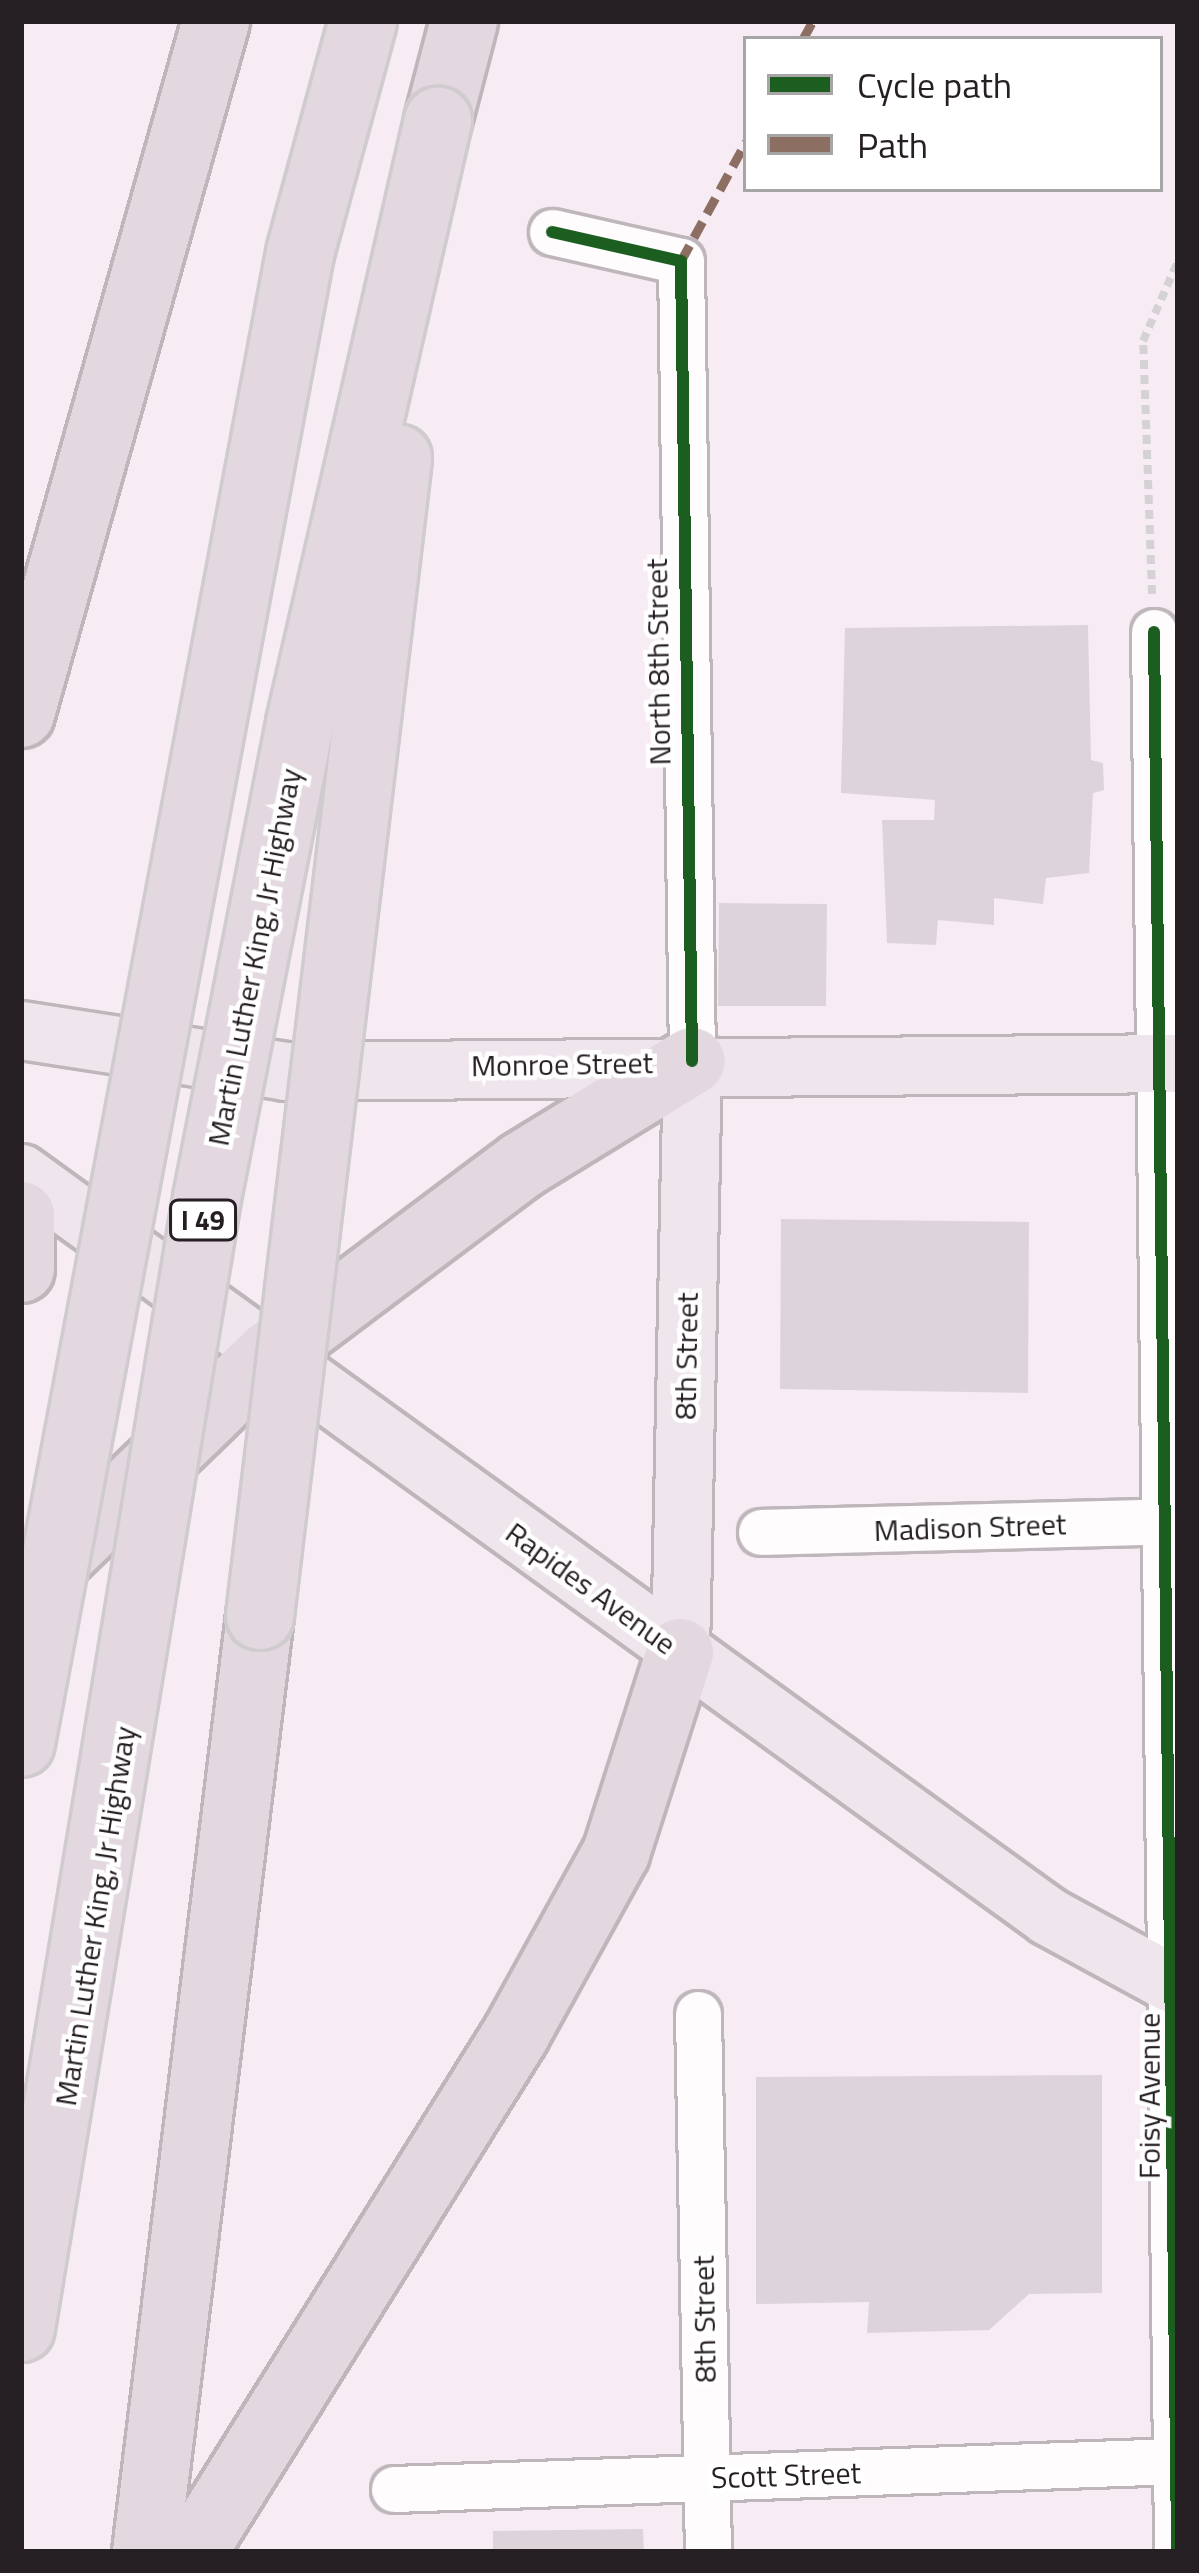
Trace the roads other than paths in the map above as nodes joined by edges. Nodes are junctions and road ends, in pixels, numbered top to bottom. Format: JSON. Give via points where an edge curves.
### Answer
{"nodes":[{"id":1,"x":216,"y":21,"type":"edge"},
{"id":2,"x":362,"y":21,"type":"edge"},
{"id":3,"x":464,"y":21,"type":"edge"},
{"id":4,"x":438,"y":121,"type":"junction"},
{"id":5,"x":551,"y":232,"type":"dead end"},
{"id":6,"x":1154,"y":632,"type":"road end"},
{"id":7,"x":21,"y":714,"type":"edge"},
{"id":8,"x":21,"y":1030,"type":"edge"},
{"id":9,"x":692,"y":1061,"type":"junction"},
{"id":10,"x":1172,"y":1063,"type":"edge"},
{"id":11,"x":21,"y":1172,"type":"edge"},
{"id":12,"x":21,"y":1216,"type":"edge"},
{"id":13,"x":21,"y":1269,"type":"edge"},
{"id":14,"x":269,"y":1355,"type":"junction"},
{"id":15,"x":1173,"y":1521,"type":"edge"},
{"id":16,"x":761,"y":1532,"type":"dead end"},
{"id":17,"x":21,"y":1598,"type":"edge"},
{"id":18,"x":680,"y":1652,"type":"junction"},
{"id":19,"x":21,"y":1743,"type":"edge"},
{"id":20,"x":1174,"y":1765,"type":"edge"},
{"id":21,"x":1175,"y":1986,"type":"edge"},
{"id":22,"x":698,"y":2014,"type":"dead end"},
{"id":23,"x":1176,"y":2144,"type":"edge"},
{"id":24,"x":21,"y":2328,"type":"edge"},
{"id":25,"x":1177,"y":2461,"type":"edge"},
{"id":26,"x":708,"y":2477,"type":"junction"},
{"id":27,"x":394,"y":2489,"type":"dead end"},
{"id":28,"x":146,"y":2552,"type":"edge"},
{"id":29,"x":193,"y":2552,"type":"edge"},
{"id":30,"x":708,"y":2552,"type":"edge"},
{"id":31,"x":1177,"y":2552,"type":"edge"}],
"edges":[{"from":1,"to":7,"type":"highway"},
{"from":2,"to":19,"type":"highway","bridge":true,"via":[[296,276]]},
{"from":3,"to":4,"type":"highway","name":"Martin Luther King, Jr Highway","number":"I 49"},
{"from":4,"to":24,"type":"highway","name":"Martin Luther King, Jr Highway","number":"I 49","bridge":true,"via":[[299,723],[207,1198]]},
{"from":4,"to":28,"type":"highway","bridge":true},
{"from":5,"to":9,"type":"street","name":"North 8th Street","via":[[681,261]]},
{"from":6,"to":10,"type":"street","name":"Foisy Avenue"},
{"from":8,"to":9,"type":"main road","name":"Monroe Street","via":[[285,1071]]},
{"from":9,"to":10,"type":"main road","name":"Monroe Street"},
{"from":9,"to":14,"type":"highway","via":[[541,1152]]},
{"from":9,"to":18,"type":"main road","name":"8th Street"},
{"from":10,"to":15,"type":"street","name":"Foisy Avenue"},
{"from":11,"to":14,"type":"main road","name":"Rapides Avenue"},
{"from":12,"to":13,"type":"highway"},
{"from":14,"to":17,"type":"highway"},
{"from":14,"to":18,"type":"main road","name":"Rapides Avenue"},
{"from":15,"to":16,"type":"street","name":"Madison Street"},
{"from":15,"to":20,"type":"street","name":"Foisy Avenue"},
{"from":18,"to":21,"type":"main road","name":"Rapides Avenue","via":[[1048,1916]]},
{"from":18,"to":29,"type":"highway","via":[[616,1853],[516,2034]]},
{"from":20,"to":21,"type":"street","name":"Foisy Avenue"},
{"from":21,"to":23,"type":"street","name":"Foisy Avenue"},
{"from":22,"to":26,"type":"street","name":"8th Street"},
{"from":23,"to":25,"type":"street","name":"Foisy Avenue"},
{"from":25,"to":26,"type":"street","name":"Scott Street"},
{"from":25,"to":31,"type":"street","name":"Foisy Avenue"},
{"from":26,"to":27,"type":"street","name":"Scott Street"},
{"from":26,"to":30,"type":"street","name":"8th Street"}]}
